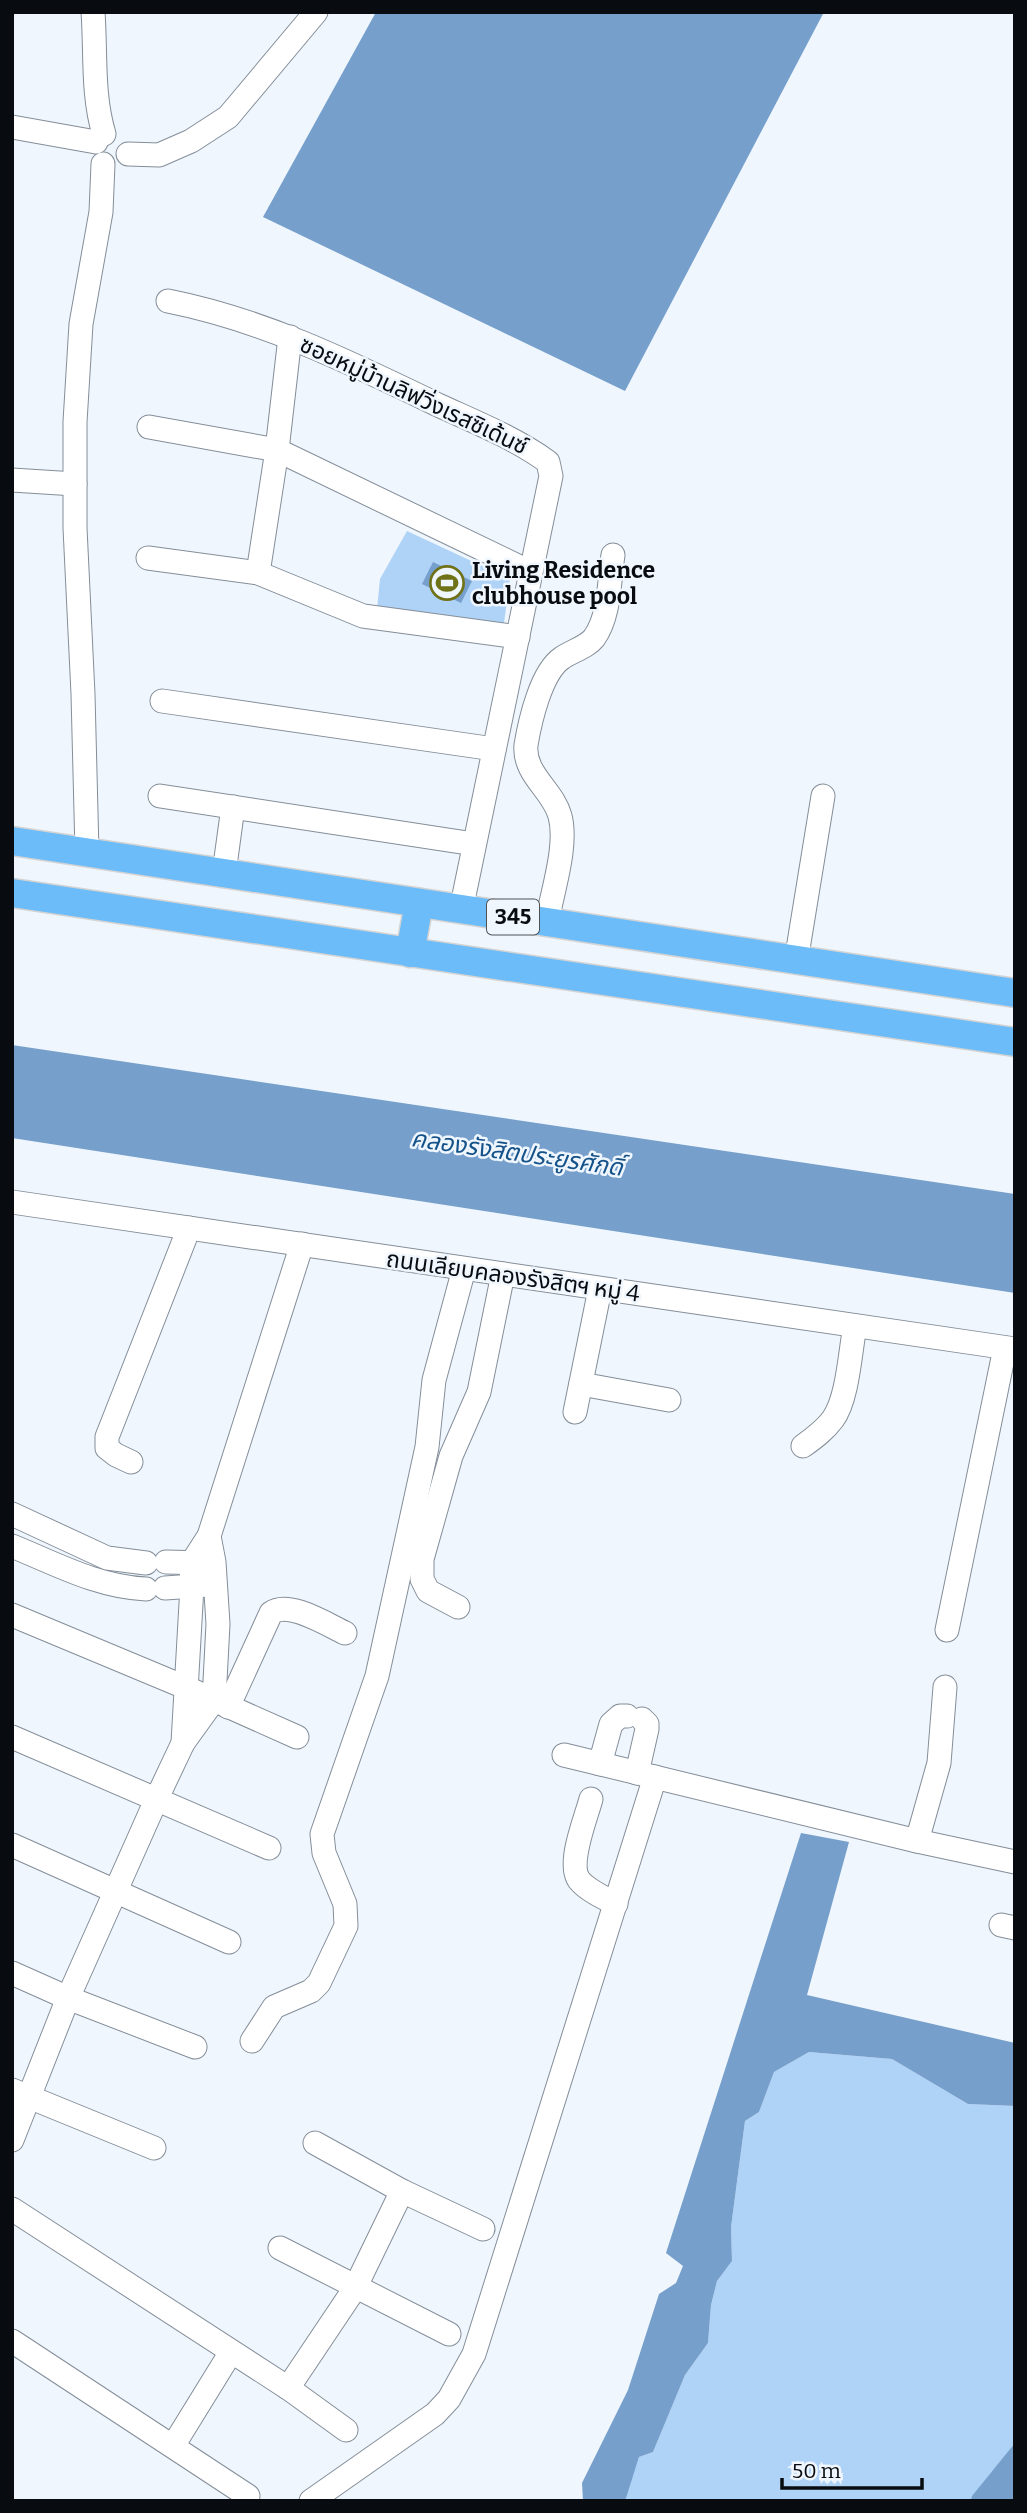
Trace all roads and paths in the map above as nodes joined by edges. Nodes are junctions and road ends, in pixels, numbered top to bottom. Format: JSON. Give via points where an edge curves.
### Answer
{"nodes":[{"id":1,"x":93,"y":12,"type":"edge"},
{"id":2,"x":316,"y":12,"type":"edge"},
{"id":3,"x":12,"y":127,"type":"edge"},
{"id":4,"x":100,"y":138,"type":"junction"},
{"id":5,"x":128,"y":154,"type":"junction"},
{"id":6,"x":103,"y":164,"type":"junction"},
{"id":7,"x":168,"y":301,"type":"dead end"},
{"id":8,"x":290,"y":337,"type":"junction"},
{"id":9,"x":149,"y":427,"type":"dead end"},
{"id":10,"x":277,"y":450,"type":"junction"},
{"id":11,"x":12,"y":480,"type":"edge"},
{"id":12,"x":75,"y":484,"type":"junction"},
{"id":13,"x":613,"y":555,"type":"dead end"},
{"id":14,"x":148,"y":558,"type":"dead end"},
{"id":15,"x":530,"y":572,"type":"junction"},
{"id":16,"x":258,"y":573,"type":"junction"},
{"id":17,"x":518,"y":637,"type":"junction"},
{"id":18,"x":162,"y":701,"type":"dead end"},
{"id":19,"x":494,"y":749,"type":"junction"},
{"id":20,"x":160,"y":796,"type":"dead end"},
{"id":21,"x":823,"y":796,"type":"dead end"},
{"id":22,"x":233,"y":807,"type":"junction"},
{"id":23,"x":12,"y":841,"type":"edge"},
{"id":24,"x":474,"y":844,"type":"junction"},
{"id":25,"x":87,"y":852,"type":"junction"},
{"id":26,"x":224,"y":873,"type":"junction"},
{"id":27,"x":12,"y":893,"type":"edge"},
{"id":28,"x":419,"y":903,"type":"junction"},
{"id":29,"x":461,"y":910,"type":"junction"},
{"id":30,"x":547,"y":922,"type":"junction"},
{"id":31,"x":410,"y":953,"type":"junction"},
{"id":32,"x":796,"y":961,"type":"junction"},
{"id":33,"x":1015,"y":993,"type":"edge"},
{"id":34,"x":1015,"y":1042,"type":"edge"},
{"id":35,"x":12,"y":1202,"type":"edge"},
{"id":36,"x":189,"y":1228,"type":"junction"},
{"id":37,"x":302,"y":1244,"type":"junction"},
{"id":38,"x":464,"y":1269,"type":"junction"},
{"id":39,"x":503,"y":1274,"type":"junction"},
{"id":40,"x":600,"y":1289,"type":"junction"},
{"id":41,"x":855,"y":1326,"type":"junction"},
{"id":42,"x":1010,"y":1349,"type":"edge"},
{"id":43,"x":580,"y":1384,"type":"junction"},
{"id":44,"x":669,"y":1400,"type":"dead end"},
{"id":45,"x":575,"y":1412,"type":"dead end"},
{"id":46,"x":803,"y":1446,"type":"dead end"},
{"id":47,"x":131,"y":1462,"type":"dead end"},
{"id":48,"x":12,"y":1514,"type":"edge"},
{"id":49,"x":208,"y":1536,"type":"junction"},
{"id":50,"x":12,"y":1546,"type":"edge"},
{"id":51,"x":199,"y":1578,"type":"junction"},
{"id":52,"x":458,"y":1607,"type":"dead end"},
{"id":53,"x":12,"y":1615,"type":"edge"},
{"id":54,"x":947,"y":1630,"type":"dead end"},
{"id":55,"x":345,"y":1633,"type":"dead end"},
{"id":56,"x":945,"y":1687,"type":"dead end"},
{"id":57,"x":187,"y":1688,"type":"junction"},
{"id":58,"x":221,"y":1704,"type":"junction"},
{"id":59,"x":12,"y":1737,"type":"edge"},
{"id":60,"x":297,"y":1737,"type":"dead end"},
{"id":61,"x":183,"y":1743,"type":"junction"},
{"id":62,"x":564,"y":1755,"type":"dead end"},
{"id":63,"x":600,"y":1764,"type":"junction"},
{"id":64,"x":646,"y":1775,"type":"junction"},
{"id":65,"x":157,"y":1798,"type":"junction"},
{"id":66,"x":591,"y":1799,"type":"dead end"},
{"id":67,"x":917,"y":1840,"type":"junction"},
{"id":68,"x":12,"y":1845,"type":"edge"},
{"id":69,"x":269,"y":1848,"type":"dead end"},
{"id":70,"x":1015,"y":1862,"type":"edge"},
{"id":71,"x":115,"y":1891,"type":"junction"},
{"id":72,"x":615,"y":1904,"type":"junction"},
{"id":73,"x":229,"y":1942,"type":"dead end"},
{"id":74,"x":12,"y":1973,"type":"edge"},
{"id":75,"x":68,"y":1998,"type":"junction"},
{"id":76,"x":253,"y":2041,"type":"dead end"},
{"id":77,"x":195,"y":2047,"type":"dead end"},
{"id":78,"x":20,"y":2093,"type":"edge"},
{"id":79,"x":12,"y":2140,"type":"edge"},
{"id":80,"x":315,"y":2143,"type":"dead end"},
{"id":81,"x":154,"y":2148,"type":"dead end"},
{"id":82,"x":402,"y":2191,"type":"junction"},
{"id":83,"x":12,"y":2210,"type":"edge"},
{"id":84,"x":483,"y":2229,"type":"dead end"},
{"id":85,"x":280,"y":2248,"type":"dead end"},
{"id":86,"x":355,"y":2288,"type":"junction"},
{"id":87,"x":449,"y":2334,"type":"dead end"},
{"id":88,"x":12,"y":2341,"type":"edge"},
{"id":89,"x":231,"y":2352,"type":"junction"},
{"id":90,"x":288,"y":2388,"type":"junction"},
{"id":91,"x":346,"y":2430,"type":"dead end"},
{"id":92,"x":173,"y":2446,"type":"junction"},
{"id":93,"x":248,"y":2496,"type":"dead end"},
{"id":94,"x":311,"y":2501,"type":"edge"}],
"edges":[{"from":1,"to":4,"type":"street"},
{"from":2,"to":5,"type":"street","via":[[228,117],[159,155]]},
{"from":3,"to":4,"type":"street"},
{"from":4,"to":5,"type":"street","via":[[121,135],[129,146]]},
{"from":4,"to":6,"type":"street","via":[[95,155]]},
{"from":5,"to":6,"type":"street","via":[[118,164]]},
{"from":6,"to":12,"type":"street","via":[[101,212],[81,324]]},
{"from":7,"to":8,"type":"street","name":"ซอยหมู่บ้านลิฟวิ่งเรสซิเด้นซ์"},
{"from":8,"to":10,"type":"street","name":"ซอยหมู่บ้านลิฟวิ่งเรสซิเด้นซ์"},
{"from":8,"to":15,"type":"street","name":"ซอยหมู่บ้านลิฟวิ่งเรสซิเด้นซ์","via":[[450,410],[548,462],[551,476]]},
{"from":9,"to":10,"type":"street"},
{"from":10,"to":15,"type":"street"},
{"from":10,"to":16,"type":"street","name":"ซอยหมู่บ้านลิฟวิ่งเรสซิเด้นซ์"},
{"from":11,"to":12,"type":"street"},
{"from":12,"to":25,"type":"street"},
{"from":13,"to":30,"type":"street","via":[[602,623],[592,641],[548,671],[526,747],[527,764],[554,801],[563,836]]},
{"from":14,"to":16,"type":"street"},
{"from":15,"to":17,"type":"street","name":"ซอยหมู่บ้านลิฟวิ่งเรสซิเด้นซ์"},
{"from":16,"to":17,"type":"street","via":[[363,616]]},
{"from":17,"to":19,"type":"street","name":"ซอยหมู่บ้านลิฟวิ่งเรสซิเด้นซ์"},
{"from":18,"to":19,"type":"street"},
{"from":19,"to":24,"type":"street","name":"ซอยหมู่บ้านลิฟวิ่งเรสซิเด้นซ์"},
{"from":20,"to":22,"type":"street"},
{"from":21,"to":32,"type":"street"},
{"from":22,"to":24,"type":"street"},
{"from":22,"to":26,"type":"street"},
{"from":23,"to":25,"type":"main road","number":"345"},
{"from":24,"to":29,"type":"street","name":"ซอยหมู่บ้านลิฟวิ่งเรสซิเด้นซ์"},
{"from":25,"to":26,"type":"main road","number":"345"},
{"from":26,"to":28,"type":"main road","number":"345"},
{"from":27,"to":31,"type":"main road","number":"345"},
{"from":28,"to":29,"type":"main road","number":"345"},
{"from":28,"to":31,"type":"main road"},
{"from":29,"to":30,"type":"main road","number":"345"},
{"from":30,"to":32,"type":"main road","number":"345"},
{"from":31,"to":34,"type":"main road","number":"345"},
{"from":32,"to":33,"type":"main road","number":"345"},
{"from":35,"to":36,"type":"street","name":"ถนนเลียบคลองรังสิตฯ หมู่ 4"},
{"from":36,"to":37,"type":"street","name":"ถนนเลียบคลองรังสิตฯ หมู่ 4"},
{"from":36,"to":47,"type":"street","via":[[107,1437],[107,1448]]},
{"from":37,"to":38,"type":"street","name":"ถนนเลียบคลองรังสิตฯ หมู่ 4"},
{"from":37,"to":49,"type":"street"},
{"from":38,"to":39,"type":"street","name":"ถนนเลียบคลองรังสิตฯ หมู่ 4"},
{"from":38,"to":76,"type":"street","via":[[441,1347],[427,1447],[377,1676],[322,1834],[324,1853],[345,1904],[346,1926],[319,1983],[274,2007]]},
{"from":39,"to":40,"type":"street","name":"ถนนเลียบคลองรังสิตฯ หมู่ 4"},
{"from":39,"to":52,"type":"street","via":[[479,1392],[451,1456],[422,1559],[422,1579],[428,1591]]},
{"from":40,"to":41,"type":"street","name":"ถนนเลียบคลองรังสิตฯ หมู่ 4"},
{"from":40,"to":43,"type":"street"},
{"from":41,"to":42,"type":"street","name":"ถนนเลียบคลองรังสิตฯ หมู่ 4"},
{"from":41,"to":46,"type":"street","via":[[835,1418]]},
{"from":42,"to":54,"type":"street"},
{"from":43,"to":44,"type":"street"},
{"from":43,"to":45,"type":"street"},
{"from":48,"to":51,"type":"street","via":[[107,1558],[156,1562]]},
{"from":49,"to":51,"type":"street"},
{"from":49,"to":51,"type":"street","via":[[214,1562]]},
{"from":50,"to":51,"type":"street","via":[[121,1588],[155,1589]]},
{"from":51,"to":57,"type":"street"},
{"from":51,"to":58,"type":"street","via":[[218,1624]]},
{"from":53,"to":57,"type":"street"},
{"from":55,"to":58,"type":"street","via":[[290,1608],[278,1608]]},
{"from":56,"to":67,"type":"street","via":[[939,1763]]},
{"from":57,"to":58,"type":"street"},
{"from":57,"to":61,"type":"street"},
{"from":58,"to":60,"type":"street"},
{"from":58,"to":61,"type":"street"},
{"from":59,"to":65,"type":"street"},
{"from":61,"to":65,"type":"street"},
{"from":62,"to":63,"type":"street"},
{"from":63,"to":64,"type":"street"},
{"from":63,"to":64,"type":"street","via":[[611,1724],[620,1716],[634,1718],[647,1724]]},
{"from":64,"to":67,"type":"street"},
{"from":64,"to":72,"type":"street"},
{"from":65,"to":69,"type":"street"},
{"from":65,"to":71,"type":"street"},
{"from":66,"to":72,"type":"street","via":[[575,1868],[578,1879]]},
{"from":67,"to":70,"type":"street"},
{"from":68,"to":71,"type":"street"},
{"from":71,"to":73,"type":"street"},
{"from":71,"to":75,"type":"street"},
{"from":72,"to":94,"type":"street","via":[[474,2354],[449,2399],[435,2414]]},
{"from":74,"to":75,"type":"street"},
{"from":75,"to":77,"type":"street"},
{"from":75,"to":78,"type":"street"},
{"from":78,"to":79,"type":"street"},
{"from":78,"to":81,"type":"street"},
{"from":80,"to":82,"type":"street"},
{"from":82,"to":84,"type":"street"},
{"from":82,"to":86,"type":"street"},
{"from":83,"to":89,"type":"street"},
{"from":85,"to":86,"type":"street"},
{"from":86,"to":87,"type":"street"},
{"from":86,"to":90,"type":"street"},
{"from":88,"to":92,"type":"street"},
{"from":89,"to":90,"type":"street"},
{"from":89,"to":92,"type":"street"},
{"from":90,"to":91,"type":"street"},
{"from":92,"to":93,"type":"street"}]}
